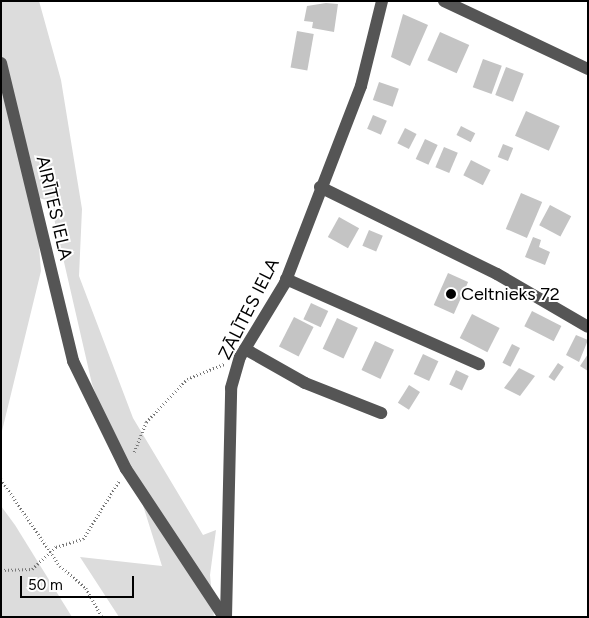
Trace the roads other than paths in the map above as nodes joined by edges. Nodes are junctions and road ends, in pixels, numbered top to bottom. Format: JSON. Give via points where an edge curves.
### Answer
{"nodes":[{"id":1,"x":382,"y":1,"type":"edge"},
{"id":2,"x":444,"y":1,"type":"edge"},
{"id":3,"x":1,"y":63,"type":"edge"},
{"id":4,"x":588,"y":69,"type":"edge"},
{"id":5,"x":320,"y":187,"type":"junction"},
{"id":6,"x":286,"y":279,"type":"junction"},
{"id":7,"x":588,"y":328,"type":"edge"},
{"id":8,"x":245,"y":349,"type":"junction"},
{"id":9,"x":479,"y":364,"type":"dead end"},
{"id":10,"x":382,"y":413,"type":"dead end"},
{"id":11,"x":225,"y":617,"type":"edge"}],
"edges":[{"from":1,"to":5,"type":"street","name":"ZĀLĪTES IELA","via":[[360,86]]},
{"from":2,"to":4,"type":"street"},
{"from":3,"to":11,"type":"street","name":"AIRĪTES IELA","via":[[73,361],[126,469]]},
{"from":5,"to":6,"type":"street","name":"ZĀLĪTES IELA"},
{"from":5,"to":7,"type":"street","via":[[497,274]]},
{"from":6,"to":8,"type":"street","name":"ZĀLĪTES IELA"},
{"from":6,"to":9,"type":"street"},
{"from":8,"to":10,"type":"street","via":[[305,383]]},
{"from":8,"to":11,"type":"street","name":"ZĀLĪTES IELA","via":[[230,404]]}]}
